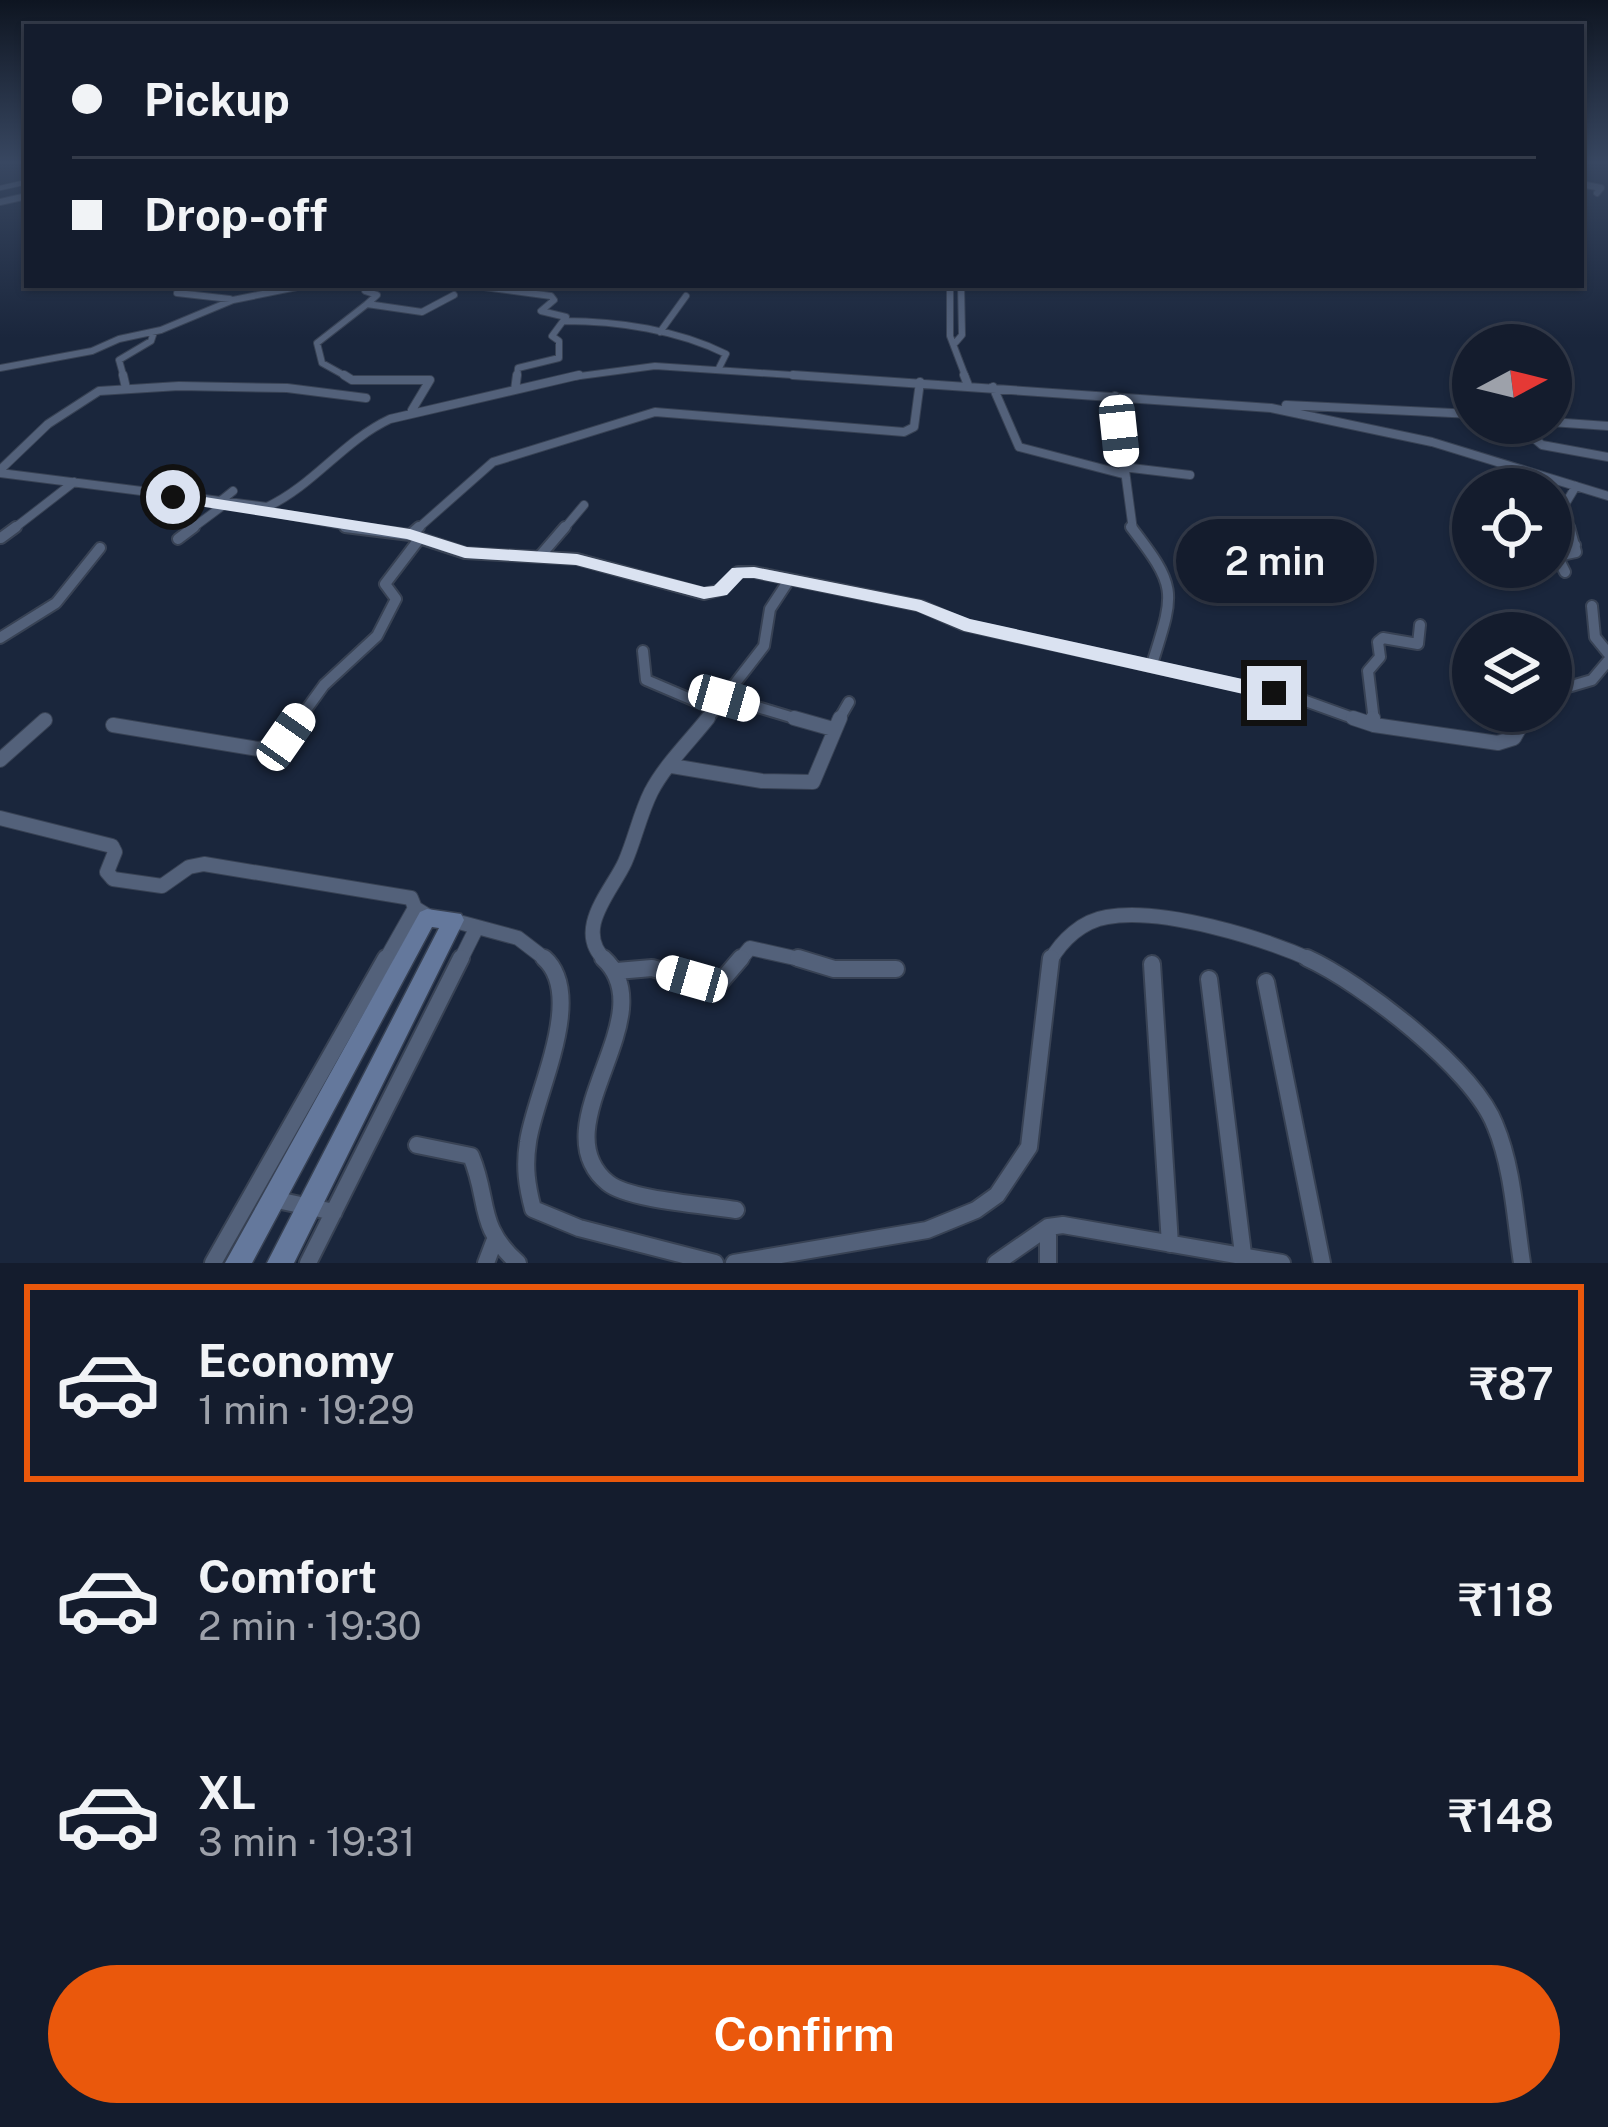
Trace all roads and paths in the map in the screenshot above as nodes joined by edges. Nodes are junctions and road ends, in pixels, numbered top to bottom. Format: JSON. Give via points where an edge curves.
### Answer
{"nodes":[{"id":1,"x":292,"y":288,"type":"edge"},
{"id":2,"x":364,"y":288,"type":"edge"},
{"id":3,"x":491,"y":288,"type":"edge"},
{"id":4,"x":950,"y":288,"type":"edge"},
{"id":5,"x":961,"y":288,"type":"edge"},
{"id":6,"x":177,"y":293,"type":"dead end"},
{"id":7,"x":454,"y":295,"type":"dead end"},
{"id":8,"x":686,"y":296,"type":"dead end"},
{"id":9,"x":233,"y":300,"type":"junction"},
{"id":10,"x":368,"y":304,"type":"junction"},
{"id":11,"x":564,"y":321,"type":"junction"},
{"id":12,"x":154,"y":332,"type":"junction"},
{"id":13,"x":660,"y":332,"type":"junction"},
{"id":14,"x":956,"y":342,"type":"junction"},
{"id":15,"x":0,"y":368,"type":"edge"},
{"id":16,"x":718,"y":370,"type":"junction"},
{"id":17,"x":920,"y":382,"type":"junction"},
{"id":18,"x":968,"y":386,"type":"junction"},
{"id":19,"x":993,"y":387,"type":"junction"},
{"id":20,"x":126,"y":388,"type":"junction"},
{"id":21,"x":515,"y":390,"type":"junction"},
{"id":22,"x":1115,"y":395,"type":"junction"},
{"id":23,"x":366,"y":398,"type":"dead end"},
{"id":24,"x":1271,"y":408,"type":"junction"},
{"id":25,"x":412,"y":410,"type":"junction"},
{"id":26,"x":1452,"y":412,"type":"edge"},
{"id":27,"x":1572,"y":423,"type":"edge"},
{"id":28,"x":1608,"y":426,"type":"edge"},
{"id":29,"x":1541,"y":444,"type":"edge"},
{"id":30,"x":1608,"y":457,"type":"edge"},
{"id":31,"x":1123,"y":470,"type":"junction"},
{"id":32,"x":3,"y":475,"type":"edge"},
{"id":33,"x":1190,"y":475,"type":"dead end"},
{"id":34,"x":74,"y":482,"type":"junction"},
{"id":35,"x":1576,"y":486,"type":"junction"},
{"id":36,"x":233,"y":491,"type":"dead end"},
{"id":37,"x":1608,"y":496,"type":"edge"},
{"id":38,"x":222,"y":504,"type":"junction"},
{"id":39,"x":584,"y":505,"type":"dead end"},
{"id":40,"x":253,"y":508,"type":"junction"},
{"id":41,"x":415,"y":536,"type":"junction"},
{"id":42,"x":1,"y":538,"type":"edge"},
{"id":43,"x":178,"y":539,"type":"dead end"},
{"id":44,"x":1572,"y":544,"type":"edge"},
{"id":45,"x":1575,"y":545,"type":"junction"},
{"id":46,"x":100,"y":548,"type":"dead end"},
{"id":47,"x":1572,"y":553,"type":"edge"},
{"id":48,"x":541,"y":556,"type":"junction"},
{"id":49,"x":789,"y":580,"type":"junction"},
{"id":50,"x":1592,"y":606,"type":"dead end"},
{"id":51,"x":1420,"y":625,"type":"dead end"},
{"id":52,"x":0,"y":638,"type":"edge"},
{"id":53,"x":644,"y":651,"type":"dead end"},
{"id":54,"x":1608,"y":657,"type":"edge"},
{"id":55,"x":1152,"y":664,"type":"junction"},
{"id":56,"x":1572,"y":686,"type":"edge"},
{"id":57,"x":849,"y":702,"type":"dead end"},
{"id":58,"x":719,"y":703,"type":"junction"},
{"id":59,"x":45,"y":721,"type":"dead end"},
{"id":60,"x":113,"y":725,"type":"dead end"},
{"id":61,"x":1374,"y":725,"type":"junction"},
{"id":62,"x":832,"y":729,"type":"junction"},
{"id":63,"x":1517,"y":732,"type":"edge"},
{"id":64,"x":0,"y":760,"type":"edge"},
{"id":65,"x":673,"y":766,"type":"junction"},
{"id":66,"x":0,"y":818,"type":"edge"},
{"id":67,"x":422,"y":912,"type":"junction"},
{"id":68,"x":466,"y":924,"type":"junction"},
{"id":69,"x":1152,"y":964,"type":"dead end"},
{"id":70,"x":896,"y":969,"type":"dead end"},
{"id":71,"x":617,"y":971,"type":"junction"},
{"id":72,"x":1209,"y":979,"type":"dead end"},
{"id":73,"x":1265,"y":982,"type":"dead end"},
{"id":74,"x":417,"y":1145,"type":"dead end"},
{"id":75,"x":262,"y":1197,"type":"junction"},
{"id":76,"x":322,"y":1210,"type":"junction"},
{"id":77,"x":736,"y":1210,"type":"dead end"},
{"id":78,"x":1048,"y":1228,"type":"junction"},
{"id":79,"x":494,"y":1242,"type":"junction"},
{"id":80,"x":1178,"y":1251,"type":"edge"},
{"id":81,"x":1244,"y":1260,"type":"edge"},
{"id":82,"x":213,"y":1263,"type":"edge"},
{"id":83,"x":238,"y":1263,"type":"edge"},
{"id":84,"x":280,"y":1263,"type":"edge"},
{"id":85,"x":308,"y":1263,"type":"edge"},
{"id":86,"x":486,"y":1263,"type":"edge"},
{"id":87,"x":518,"y":1263,"type":"edge"},
{"id":88,"x":715,"y":1263,"type":"edge"},
{"id":89,"x":734,"y":1263,"type":"edge"},
{"id":90,"x":996,"y":1263,"type":"edge"},
{"id":91,"x":1048,"y":1263,"type":"edge"},
{"id":92,"x":1282,"y":1263,"type":"edge"},
{"id":93,"x":1322,"y":1263,"type":"edge"},
{"id":94,"x":1522,"y":1263,"type":"edge"}],
"edges":[{"from":1,"to":9,"type":"street"},
{"from":2,"to":10,"type":"street","via":[[377,295]]},
{"from":3,"to":11,"type":"street","via":[[554,297],[541,311]]},
{"from":4,"to":14,"type":"street"},
{"from":5,"to":14,"type":"street"},
{"from":6,"to":9,"type":"street"},
{"from":7,"to":10,"type":"street","via":[[428,312]]},
{"from":8,"to":13,"type":"street"},
{"from":9,"to":12,"type":"street"},
{"from":10,"to":25,"type":"street","via":[[317,343],[322,363],[352,380],[430,380]]},
{"from":11,"to":13,"type":"street"},
{"from":11,"to":21,"type":"street","via":[[552,336],[559,358],[518,368]]},
{"from":12,"to":15,"type":"street"},
{"from":12,"to":20,"type":"street","via":[[119,360]]},
{"from":13,"to":16,"type":"street","via":[[724,351]]},
{"from":14,"to":18,"type":"street"},
{"from":16,"to":17,"type":"street"},
{"from":16,"to":21,"type":"street","via":[[618,368]]},
{"from":17,"to":18,"type":"street"},
{"from":17,"to":41,"type":"street","via":[[910,431],[671,410],[523,450],[489,465]]},
{"from":18,"to":19,"type":"street"},
{"from":19,"to":22,"type":"street"},
{"from":19,"to":31,"type":"street","via":[[1018,447]]},
{"from":20,"to":23,"type":"street","via":[[286,388]]},
{"from":20,"to":32,"type":"street","via":[[87,395]]},
{"from":21,"to":25,"type":"street"},
{"from":22,"to":24,"type":"street"},
{"from":22,"to":31,"type":"street"},
{"from":24,"to":26,"type":"street"},
{"from":24,"to":35,"type":"street","via":[[1432,442]]},
{"from":25,"to":40,"type":"street","via":[[361,435],[289,497]]},
{"from":27,"to":28,"type":"street"},
{"from":29,"to":30,"type":"street"},
{"from":31,"to":33,"type":"street"},
{"from":31,"to":55,"type":"street","via":[[1132,532],[1170,587]]},
{"from":32,"to":34,"type":"street"},
{"from":34,"to":38,"type":"street"},
{"from":34,"to":42,"type":"street"},
{"from":35,"to":37,"type":"street"},
{"from":35,"to":45,"type":"street","via":[[1564,506]]},
{"from":36,"to":38,"type":"street"},
{"from":38,"to":40,"type":"street"},
{"from":38,"to":43,"type":"street"},
{"from":39,"to":48,"type":"street"},
{"from":40,"to":41,"type":"street"},
{"from":41,"to":48,"type":"street","via":[[465,553]]},
{"from":41,"to":60,"type":"street","via":[[385,584],[396,598],[393,610],[278,746]]},
{"from":44,"to":45,"type":"street"},
{"from":45,"to":47,"type":"street"},
{"from":46,"to":52,"type":"street","via":[[56,603]]},
{"from":48,"to":49,"type":"street","via":[[704,593],[738,572]]},
{"from":49,"to":55,"type":"street"},
{"from":49,"to":58,"type":"street","via":[[770,610],[764,646]]},
{"from":50,"to":54,"type":"street","via":[[1595,637]]},
{"from":51,"to":61,"type":"street","via":[[1418,644],[1379,639],[1380,657],[1368,670]]},
{"from":53,"to":58,"type":"street","via":[[646,680]]},
{"from":54,"to":56,"type":"street","via":[[1592,680]]},
{"from":55,"to":61,"type":"street"},
{"from":57,"to":62,"type":"street"},
{"from":58,"to":62,"type":"street"},
{"from":58,"to":65,"type":"street"},
{"from":59,"to":64,"type":"street"},
{"from":61,"to":63,"type":"street","via":[[1498,743]]},
{"from":62,"to":65,"type":"street","via":[[813,782]]},
{"from":65,"to":71,"type":"street","via":[[652,790],[623,867],[598,906],[592,944]]},
{"from":66,"to":67,"type":"street","via":[[112,846],[112,879],[162,886],[204,864],[411,898]]},
{"from":67,"to":68,"type":"main road"},
{"from":67,"to":75,"type":"main road"},
{"from":68,"to":76,"type":"main road"},
{"from":68,"to":88,"type":"street","via":[[528,943],[562,984],[561,1028],[520,1170],[533,1209]]},
{"from":69,"to":80,"type":"street"},
{"from":70,"to":71,"type":"street","via":[[834,969],[760,946],[717,986],[640,966]]},
{"from":71,"to":77,"type":"street","via":[[620,1021],[588,1109],[591,1160],[609,1184],[628,1191]]},
{"from":72,"to":81,"type":"street"},
{"from":73,"to":93,"type":"street"},
{"from":74,"to":79,"type":"street","via":[[474,1160],[479,1207]]},
{"from":75,"to":76,"type":"street"},
{"from":75,"to":82,"type":"street"},
{"from":75,"to":83,"type":"main road"},
{"from":76,"to":84,"type":"main road"},
{"from":76,"to":85,"type":"street"},
{"from":78,"to":80,"type":"street"},
{"from":78,"to":90,"type":"street"},
{"from":78,"to":91,"type":"street"},
{"from":79,"to":86,"type":"street"},
{"from":79,"to":87,"type":"street"},
{"from":80,"to":81,"type":"street"},
{"from":81,"to":92,"type":"street"},
{"from":89,"to":94,"type":"street","via":[[940,1230],[983,1207],[1019,1173],[1029,1147],[1050,960],[1084,926],[1136,915],[1286,947],[1315,961],[1472,1090],[1497,1124]]}]}
